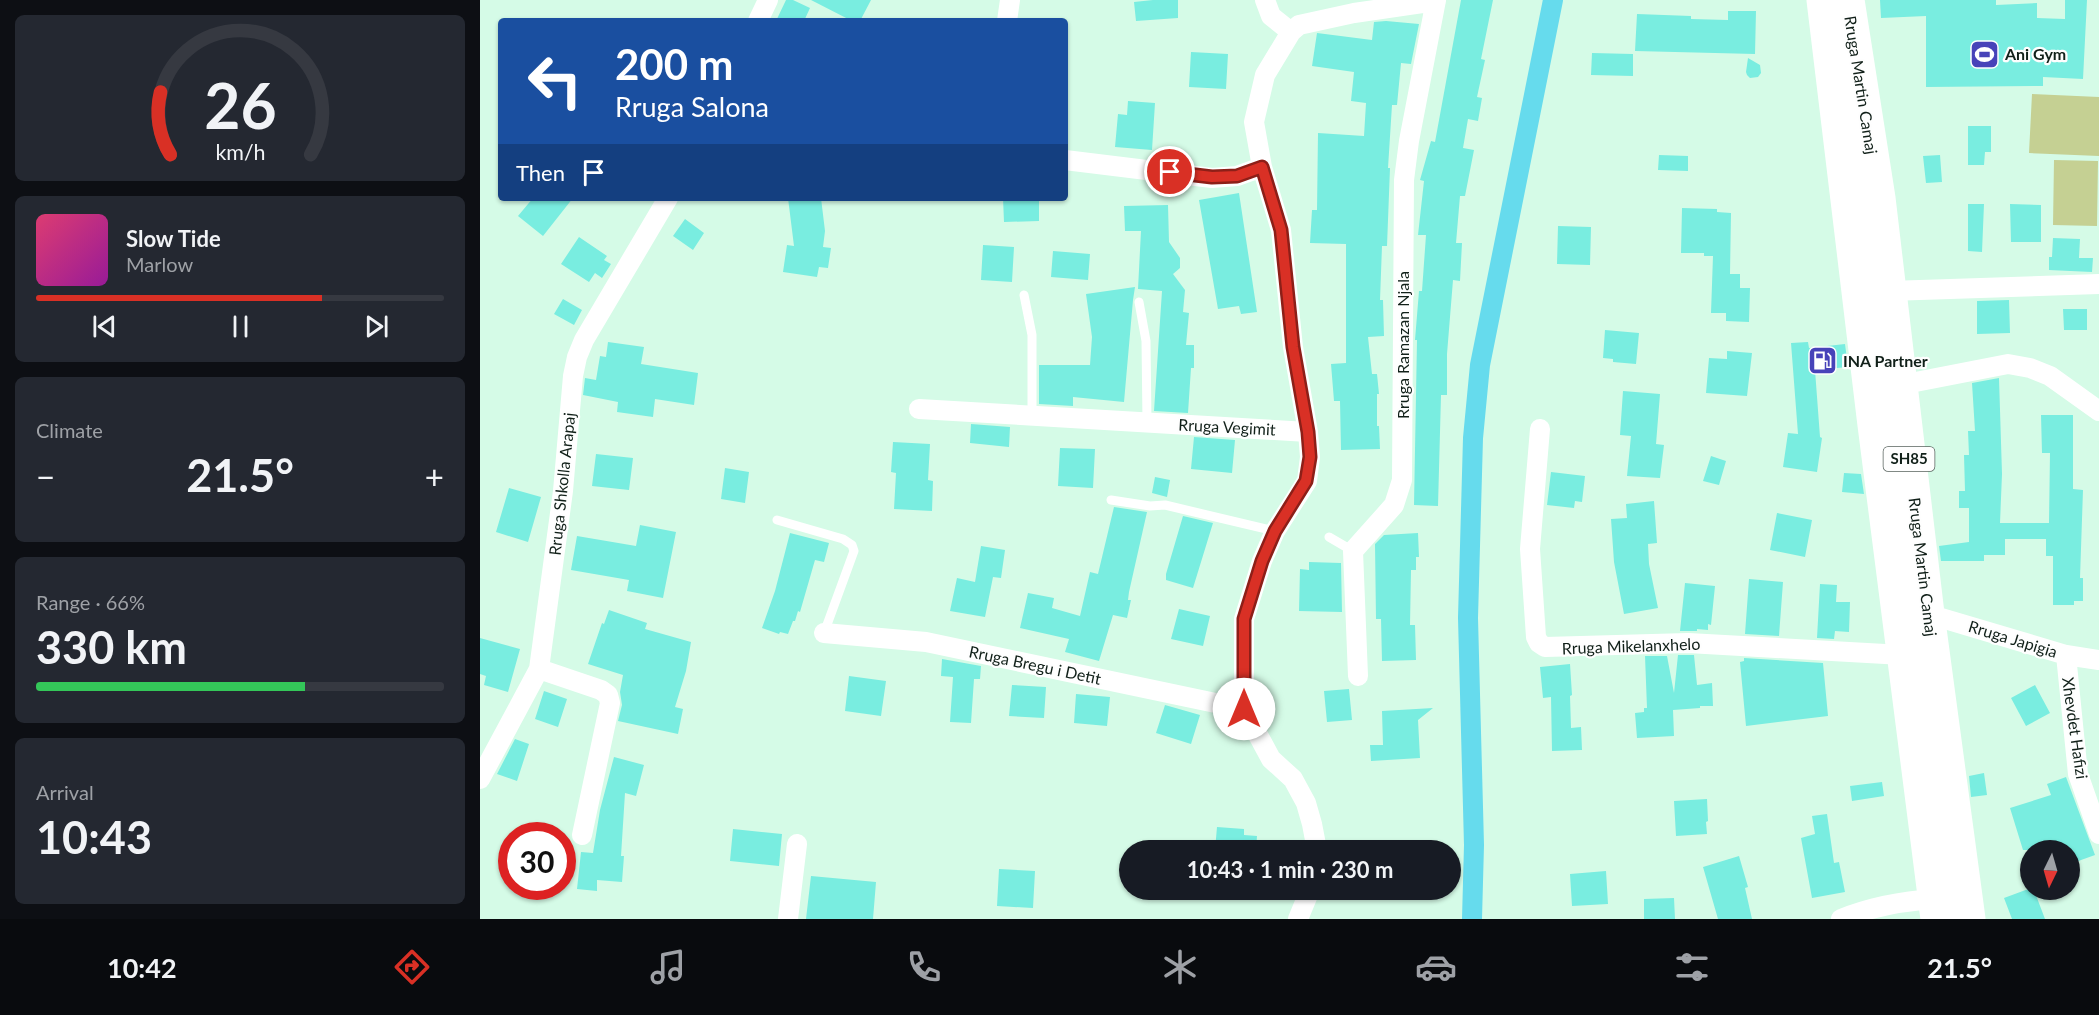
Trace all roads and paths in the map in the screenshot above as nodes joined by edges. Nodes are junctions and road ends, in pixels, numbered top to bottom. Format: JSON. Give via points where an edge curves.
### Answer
{"nodes":[{"id":1,"x":768,"y":0,"type":"edge"},
{"id":2,"x":1010,"y":0,"type":"edge"},
{"id":3,"x":1265,"y":0,"type":"edge"},
{"id":4,"x":1823,"y":0,"type":"edge"},
{"id":5,"x":1848,"y":0,"type":"edge"},
{"id":6,"x":1436,"y":1,"type":"edge"},
{"id":7,"x":759,"y":18,"type":"edge"},
{"id":8,"x":1007,"y":18,"type":"edge"},
{"id":9,"x":1291,"y":32,"type":"junction"},
{"id":10,"x":1068,"y":160,"type":"edge"},
{"id":11,"x":1262,"y":167,"type":"junction"},
{"id":12,"x":666,"y":201,"type":"edge"},
{"id":13,"x":2099,"y":284,"type":"edge"},
{"id":14,"x":1889,"y":291,"type":"junction"},
{"id":15,"x":1024,"y":295,"type":"dead end"},
{"id":16,"x":1139,"y":302,"type":"dead end"},
{"id":17,"x":1900,"y":385,"type":"junction"},
{"id":18,"x":919,"y":409,"type":"dead end"},
{"id":19,"x":2099,"y":411,"type":"edge"},
{"id":20,"x":1032,"y":416,"type":"junction"},
{"id":21,"x":1147,"y":423,"type":"junction"},
{"id":22,"x":1540,"y":429,"type":"dead end"},
{"id":23,"x":1308,"y":432,"type":"junction"},
{"id":24,"x":1112,"y":500,"type":"dead end"},
{"id":25,"x":777,"y":520,"type":"dead end"},
{"id":26,"x":1275,"y":531,"type":"junction"},
{"id":27,"x":1329,"y":537,"type":"dead end"},
{"id":28,"x":1353,"y":551,"type":"junction"},
{"id":29,"x":1928,"y":614,"type":"junction"},
{"id":30,"x":824,"y":633,"type":"joint"},
{"id":31,"x":1904,"y":655,"type":"junction"},
{"id":32,"x":2066,"y":655,"type":"junction"},
{"id":33,"x":2099,"y":660,"type":"edge"},
{"id":34,"x":539,"y":669,"type":"junction"},
{"id":35,"x":1358,"y":676,"type":"dead end"},
{"id":36,"x":1244,"y":709,"type":"junction"},
{"id":37,"x":480,"y":779,"type":"edge"},
{"id":38,"x":2099,"y":834,"type":"edge"},
{"id":39,"x":582,"y":835,"type":"dead end"},
{"id":40,"x":1315,"y":840,"type":"edge"},
{"id":41,"x":797,"y":844,"type":"dead end"},
{"id":42,"x":1306,"y":900,"type":"edge"},
{"id":43,"x":1936,"y":909,"type":"edge"},
{"id":44,"x":788,"y":919,"type":"edge"},
{"id":45,"x":1298,"y":919,"type":"edge"},
{"id":46,"x":1841,"y":919,"type":"edge"},
{"id":47,"x":1969,"y":919,"type":"edge"}],
"edges":[{"from":1,"to":7,"type":"street"},
{"from":2,"to":8,"type":"street"},
{"from":3,"to":9,"type":"street","via":[[1271,16]]},
{"from":4,"to":31,"type":"highway","name":"Rruga Martin Camaj","number":"SH85"},
{"from":5,"to":14,"type":"highway","name":"Rruga Martin Camaj","number":"SH85","via":[[1879,198]]},
{"from":6,"to":9,"type":"street","via":[[1322,19],[1299,25]]},
{"from":6,"to":28,"type":"street","name":"Rruga Ramazan Njala","via":[[1404,180],[1402,480],[1394,505]]},
{"from":9,"to":11,"type":"street","via":[[1264,75],[1254,122]]},
{"from":10,"to":11,"type":"street","via":[[1212,177],[1237,176]]},
{"from":11,"to":23,"type":"street","via":[[1281,230],[1293,347]]},
{"from":12,"to":34,"type":"street","name":"Rruga Shkolla Arapaj","via":[[577,357]]},
{"from":13,"to":14,"type":"street"},
{"from":14,"to":17,"type":"highway","name":"Rruga Martin Camaj","number":"SH85"},
{"from":15,"to":20,"type":"lane","via":[[1032,335]]},
{"from":16,"to":21,"type":"lane","via":[[1146,341]]},
{"from":17,"to":19,"type":"street","via":[[2008,364],[2050,376]]},
{"from":17,"to":29,"type":"highway","name":"Rruga Martin Camaj","number":"SH85"},
{"from":18,"to":20,"type":"street","name":"Rruga Vegimit"},
{"from":20,"to":21,"type":"street","name":"Rruga Vegimit"},
{"from":21,"to":23,"type":"street","name":"Rruga Vegimit"},
{"from":22,"to":31,"type":"street","name":"Rruga Mikelanxhelo","via":[[1530,549],[1536,637],[1545,647],[1688,643]]},
{"from":23,"to":26,"type":"street","via":[[1310,457],[1306,481]]},
{"from":24,"to":26,"type":"lane","via":[[1165,505]]},
{"from":25,"to":30,"type":"lane","via":[[852,545],[854,551]]},
{"from":26,"to":36,"type":"street","via":[[1244,619]]},
{"from":27,"to":28,"type":"lane"},
{"from":28,"to":35,"type":"street"},
{"from":29,"to":32,"type":"street","name":"Rruga Japigia"},
{"from":29,"to":47,"type":"highway","name":"Rruga Martin Camaj","number":"SH85"},
{"from":30,"to":36,"type":"street","name":"Rruga Bregu i Detit","via":[[926,642]]},
{"from":31,"to":43,"type":"highway","name":"Rruga Martin Camaj","number":"SH85"},
{"from":32,"to":33,"type":"street","name":"Rruga Japigia"},
{"from":32,"to":38,"type":"street","name":"Xhevdet Hafizi","via":[[2078,774]]},
{"from":34,"to":37,"type":"street","name":"Rruga Shkolla Arapaj"},
{"from":34,"to":39,"type":"street","via":[[608,695],[610,703]]},
{"from":36,"to":40,"type":"street","via":[[1271,759],[1293,779],[1306,803]]},
{"from":41,"to":44,"type":"street"},
{"from":42,"to":45,"type":"street"},
{"from":43,"to":46,"type":"street","via":[[1902,901]]}]}
